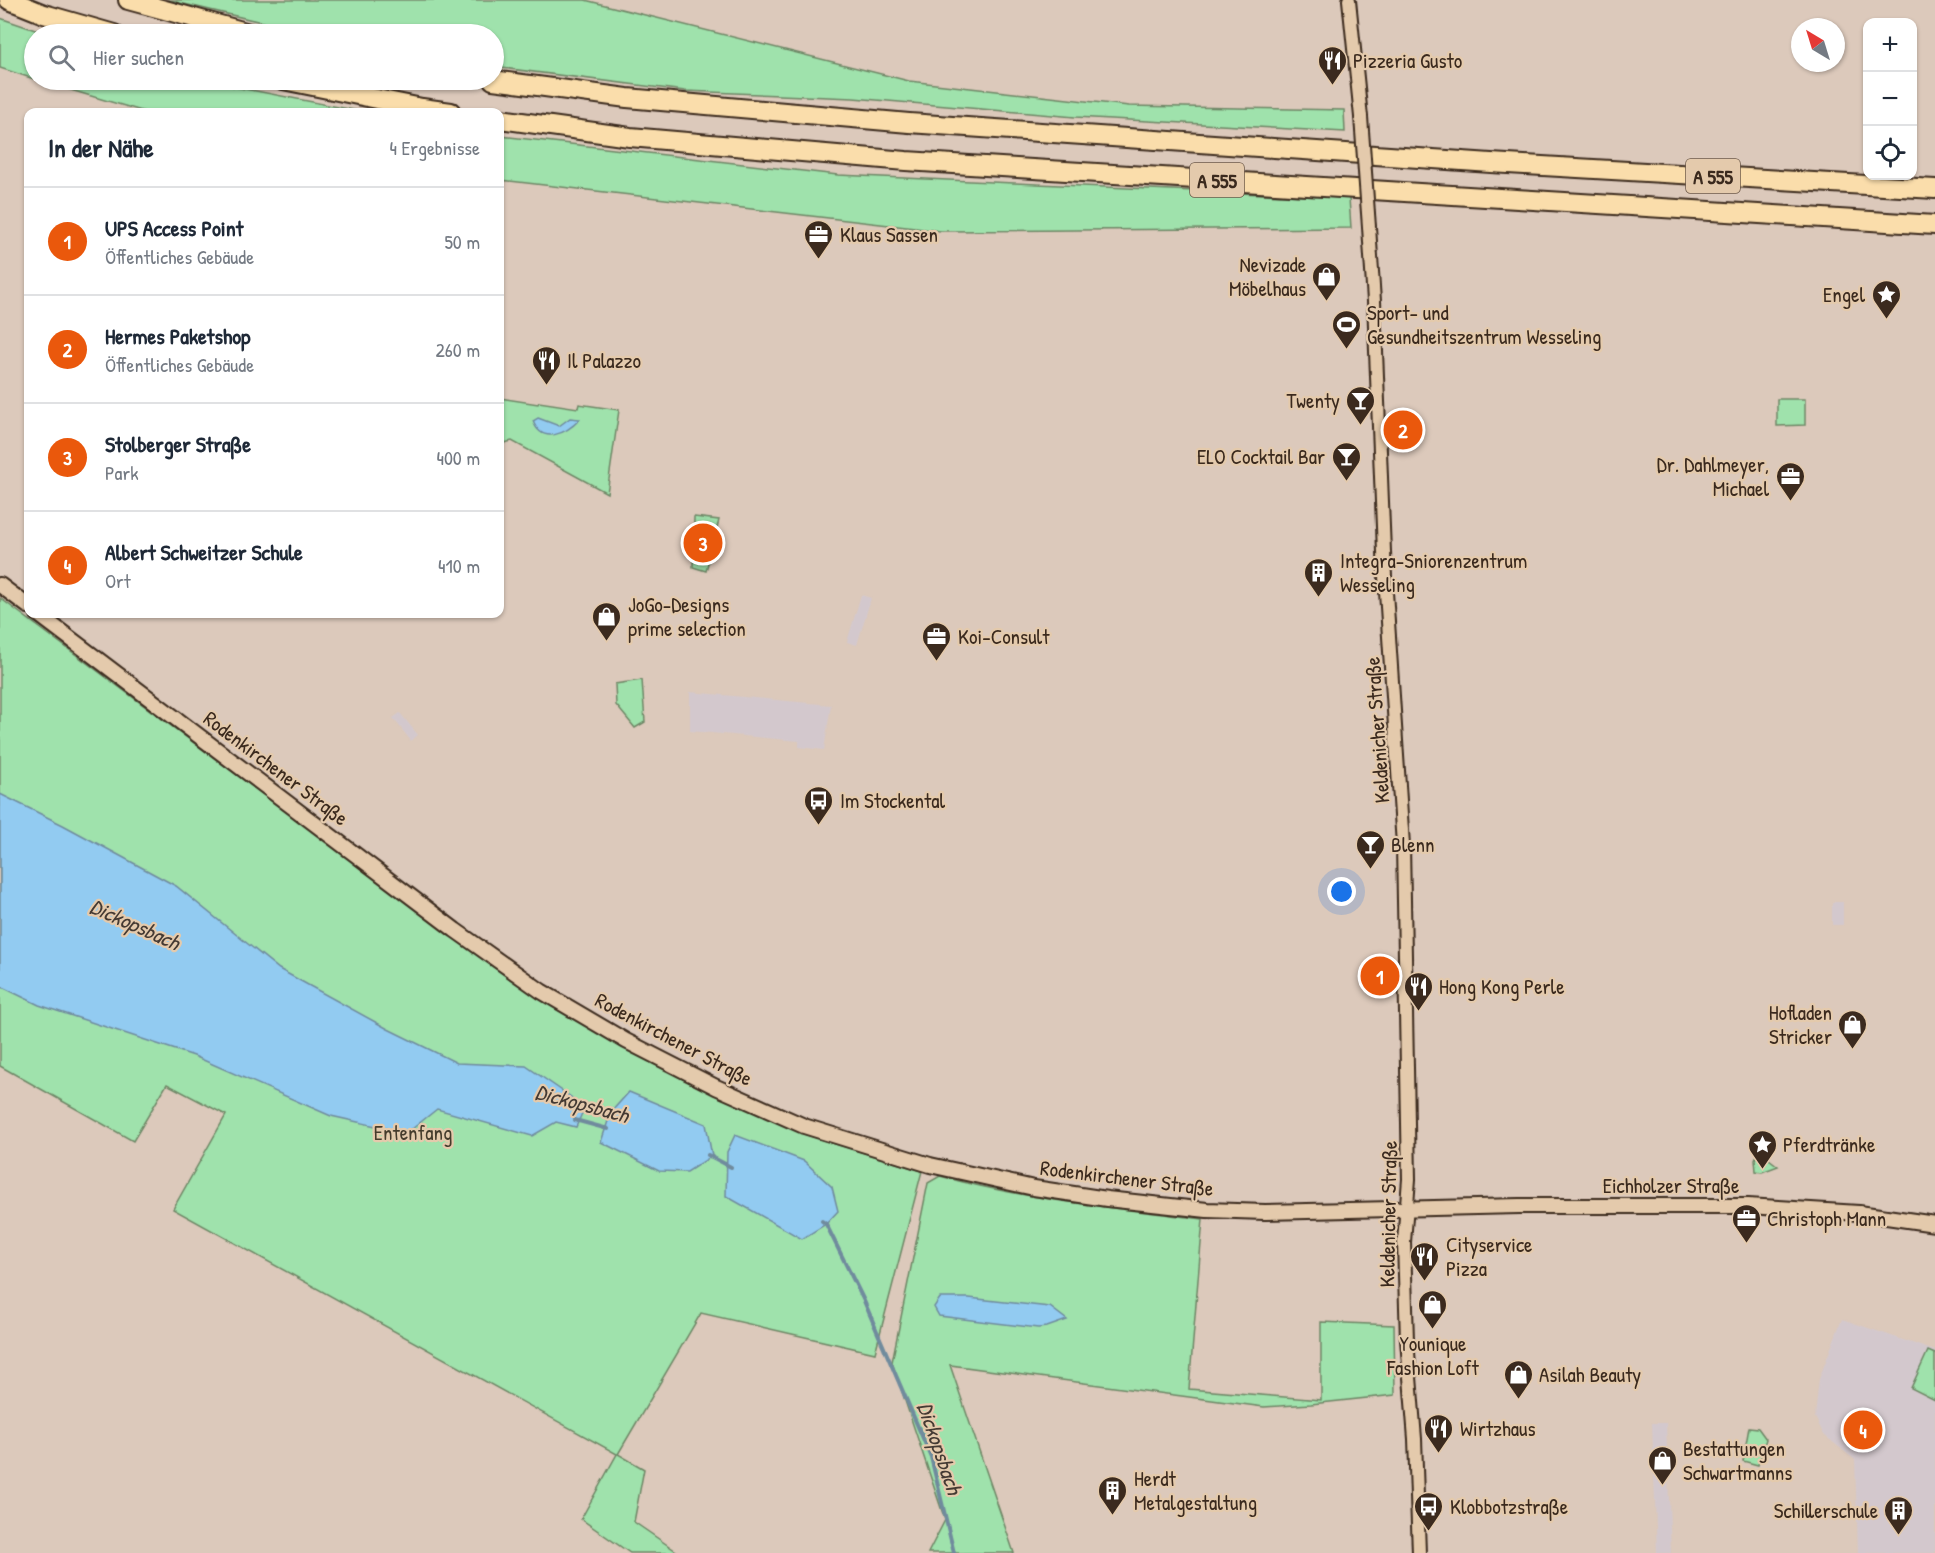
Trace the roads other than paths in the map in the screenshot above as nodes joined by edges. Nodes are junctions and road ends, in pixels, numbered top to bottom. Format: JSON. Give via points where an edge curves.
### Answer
{"nodes":[{"id":1,"x":9,"y":0,"type":"edge"},
{"id":2,"x":128,"y":0,"type":"edge"},
{"id":3,"x":1349,"y":0,"type":"edge"},
{"id":4,"x":79,"y":24,"type":"edge"},
{"id":5,"x":216,"y":24,"type":"edge"},
{"id":6,"x":504,"y":81,"type":"edge"},
{"id":7,"x":333,"y":90,"type":"edge"},
{"id":8,"x":422,"y":108,"type":"edge"},
{"id":9,"x":504,"y":120,"type":"edge"},
{"id":10,"x":1935,"y":189,"type":"edge"},
{"id":11,"x":1935,"y":225,"type":"edge"},
{"id":12,"x":0,"y":585,"type":"edge"},
{"id":13,"x":24,"y":603,"type":"edge"},
{"id":14,"x":43,"y":618,"type":"edge"},
{"id":15,"x":1407,"y":1208,"type":"junction"},
{"id":16,"x":1935,"y":1224,"type":"edge"},
{"id":17,"x":1419,"y":1553,"type":"edge"}],
"edges":[{"from":1,"to":4,"type":"highway"},
{"from":2,"to":5,"type":"highway"},
{"from":3,"to":15,"type":"street","name":"Keldenicher Straße","bridge":true,"via":[[1374,301],[1385,577],[1403,845]]},
{"from":6,"to":10,"type":"highway","number":"A 555","via":[[627,98],[909,123]]},
{"from":7,"to":8,"type":"highway"},
{"from":9,"to":11,"type":"highway","number":"A 555","via":[[630,137],[906,161]]},
{"from":12,"to":13,"type":"main road"},
{"from":14,"to":15,"type":"main road","name":"Rodenkirchener Straße","via":[[455,930],[541,990],[716,1088],[804,1126],[891,1154],[1034,1188],[1207,1210]]},
{"from":15,"to":16,"type":"main road","name":"Eichholzer Straße","via":[[1748,1206],[1859,1213]]},
{"from":15,"to":17,"type":"street","name":"Keldenicher Straße","via":[[1407,1340]]}]}
